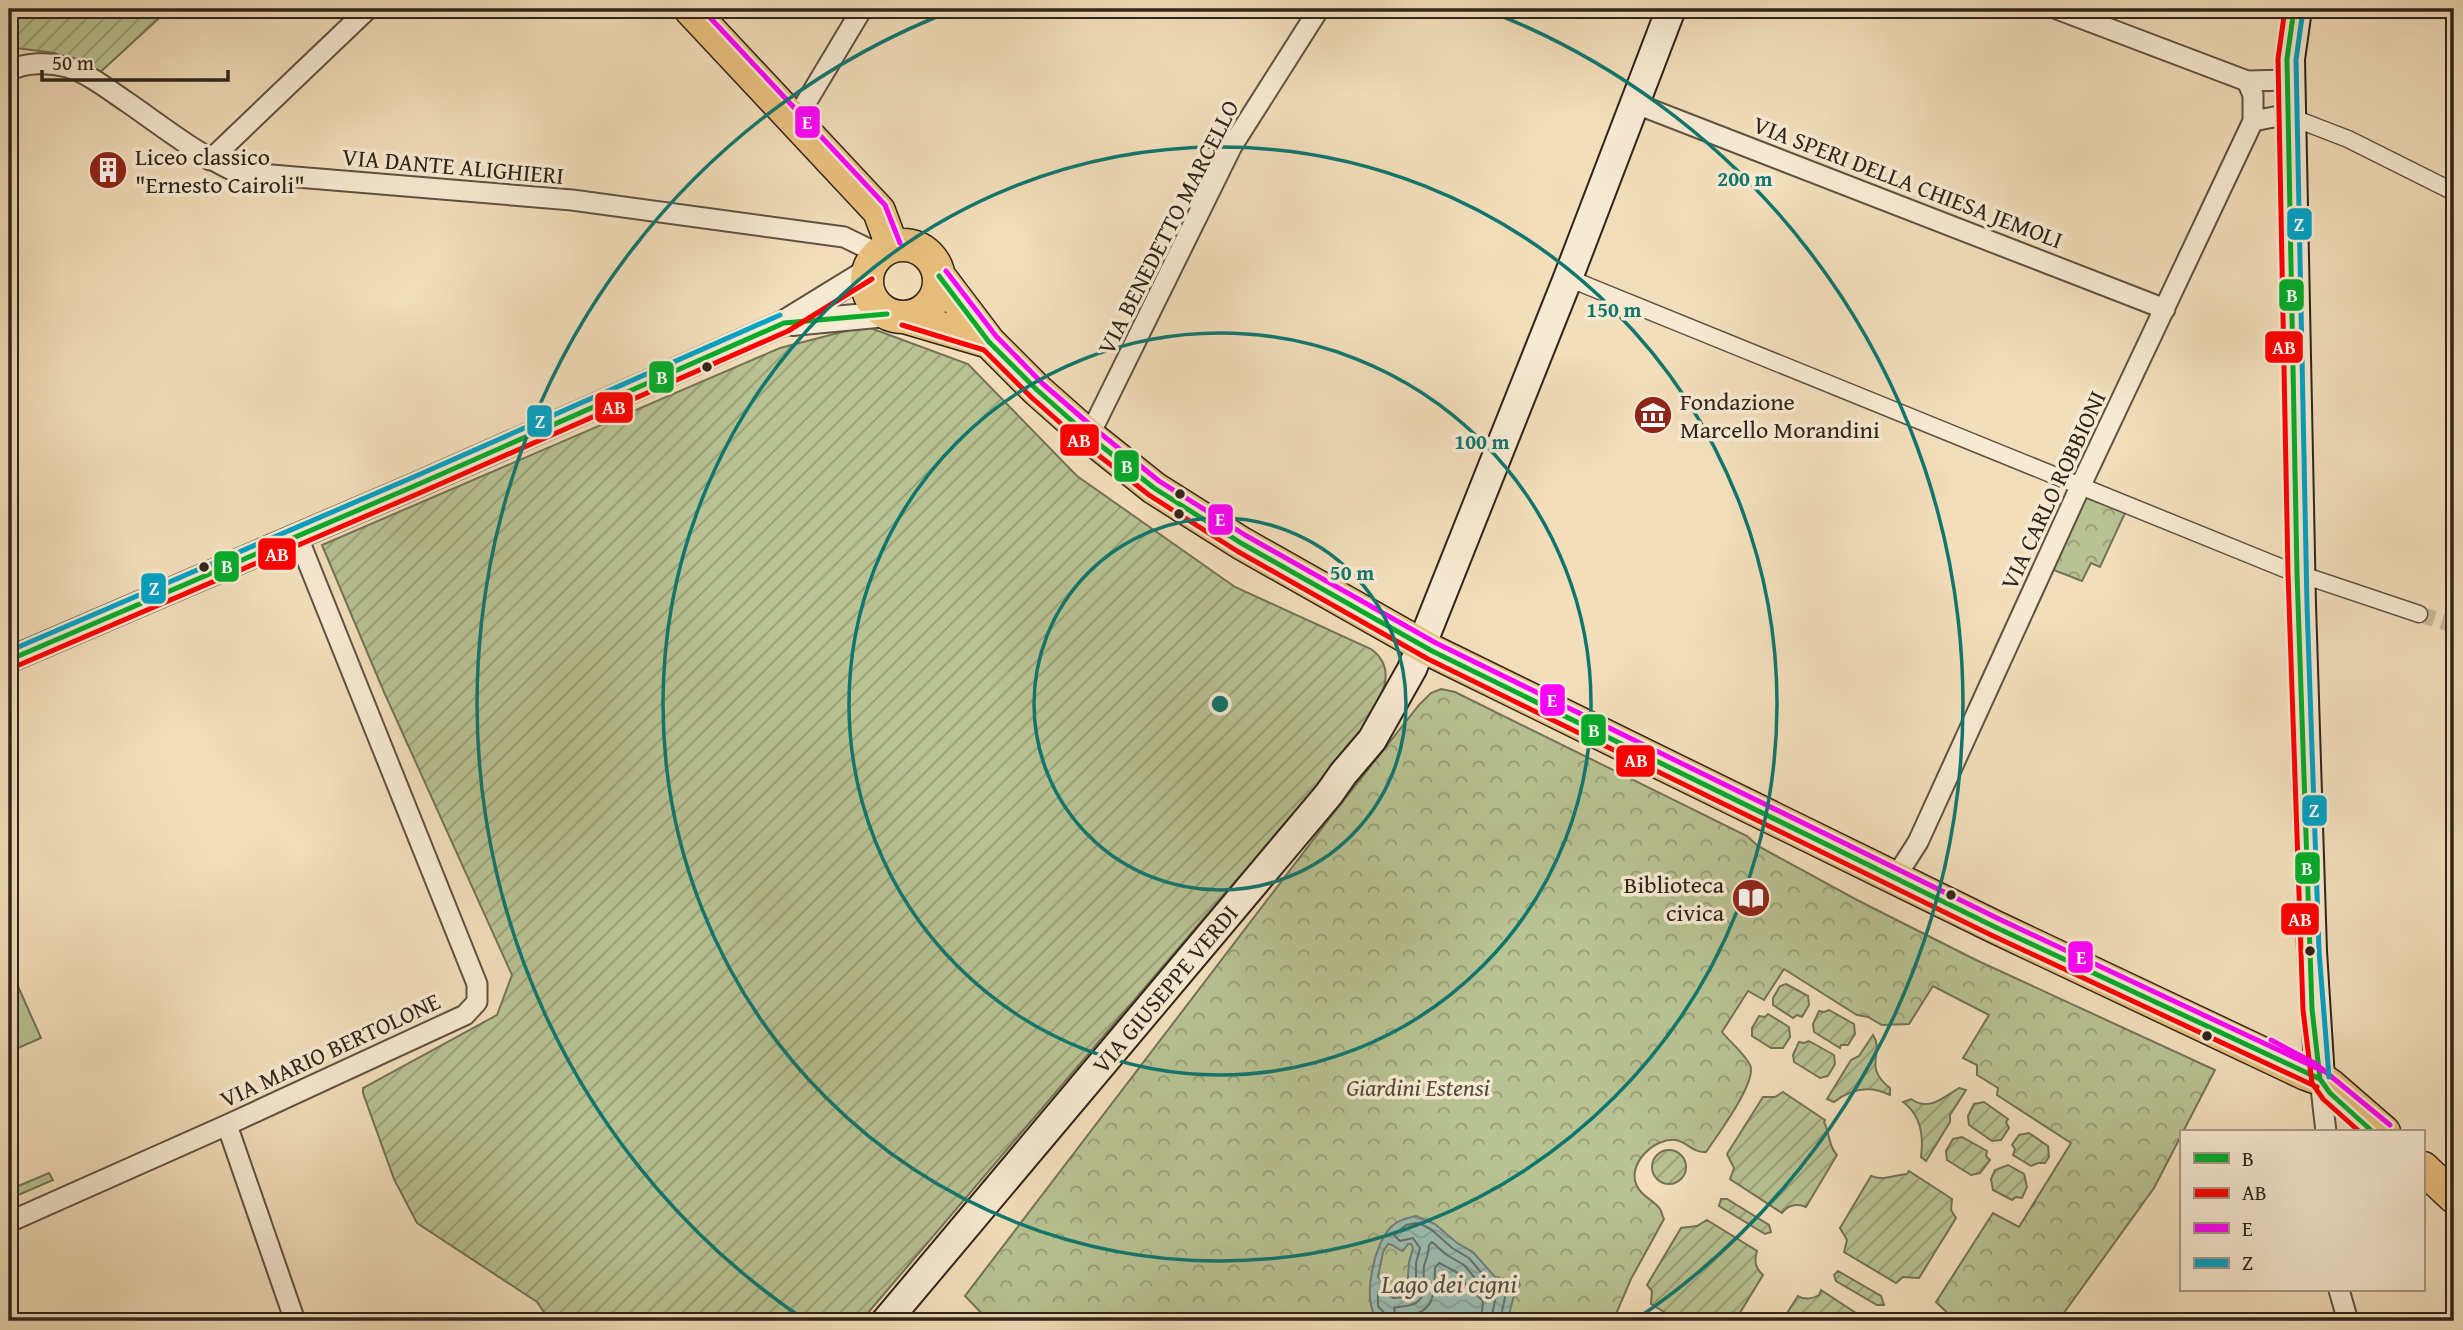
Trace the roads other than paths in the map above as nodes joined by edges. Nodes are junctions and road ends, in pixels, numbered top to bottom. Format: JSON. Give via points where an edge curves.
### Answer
{"nodes":[{"id":1,"x":368,"y":9,"type":"edge"},
{"id":2,"x":690,"y":9,"type":"edge"},
{"id":3,"x":862,"y":9,"type":"edge"},
{"id":4,"x":1319,"y":9,"type":"edge"},
{"id":5,"x":1671,"y":9,"type":"edge"},
{"id":6,"x":2057,"y":9,"type":"edge"},
{"id":7,"x":2297,"y":9,"type":"edge"},
{"id":8,"x":9,"y":71,"type":"edge"},
{"id":9,"x":2290,"y":80,"type":"junction"},
{"id":10,"x":2247,"y":81,"type":"junction"},
{"id":11,"x":1634,"y":103,"type":"junction"},
{"id":12,"x":2291,"y":117,"type":"junction"},
{"id":13,"x":795,"y":121,"type":"junction"},
{"id":14,"x":2253,"y":121,"type":"junction"},
{"id":15,"x":209,"y":160,"type":"junction"},
{"id":16,"x":2454,"y":192,"type":"edge"},
{"id":17,"x":879,"y":257,"type":"junction"},
{"id":18,"x":939,"y":276,"type":"junction"},
{"id":19,"x":1568,"y":278,"type":"junction"},
{"id":20,"x":2165,"y":309,"type":"junction"},
{"id":21,"x":895,"y":315,"type":"junction"},
{"id":22,"x":784,"y":323,"type":"junction"},
{"id":23,"x":989,"y":342,"type":"junction"},
{"id":24,"x":1089,"y":436,"type":"junction"},
{"id":25,"x":2080,"y":487,"type":"junction"},
{"id":26,"x":297,"y":535,"type":"junction"},
{"id":27,"x":2300,"y":575,"type":"junction"},
{"id":28,"x":2419,"y":614,"type":"tunnel mouth"},
{"id":29,"x":1421,"y":643,"type":"junction"},
{"id":30,"x":9,"y":660,"type":"edge"},
{"id":31,"x":1897,"y":876,"type":"junction"},
{"id":32,"x":2320,"y":1079,"type":"junction"},
{"id":33,"x":227,"y":1125,"type":"junction"},
{"id":34,"x":2326,"y":1130,"type":"edge"},
{"id":35,"x":2372,"y":1130,"type":"edge"},
{"id":36,"x":2382,"y":1130,"type":"edge"},
{"id":37,"x":2424,"y":1169,"type":"edge"},
{"id":38,"x":2424,"y":1179,"type":"edge"},
{"id":39,"x":2454,"y":1197,"type":"edge"},
{"id":40,"x":2454,"y":1207,"type":"edge"},
{"id":41,"x":9,"y":1222,"type":"edge"},
{"id":42,"x":2340,"y":1292,"type":"edge"},
{"id":43,"x":295,"y":1321,"type":"edge"},
{"id":44,"x":886,"y":1321,"type":"edge"},
{"id":45,"x":2348,"y":1321,"type":"edge"}],
"edges":[{"from":1,"to":15,"type":"street"},
{"from":2,"to":13,"type":"main road"},
{"from":3,"to":13,"type":"street"},
{"from":4,"to":24,"type":"street","name":"VIA BENEDETTO MARCELLO","via":[[1232,146]]},
{"from":5,"to":11,"type":"main road","name":"VIA GIUSEPPE VERDI"},
{"from":6,"to":10,"type":"street"},
{"from":7,"to":9,"type":"main road"},
{"from":8,"to":15,"type":"street","name":"VIA DANTE ALIGHIERI","via":[[42,63],[68,67],[103,85]]},
{"from":9,"to":10,"type":"street"},
{"from":9,"to":12,"type":"main road"},
{"from":10,"to":14,"type":"street","via":[[2253,95]]},
{"from":11,"to":19,"type":"main road","name":"VIA GIUSEPPE VERDI"},
{"from":11,"to":20,"type":"street","name":"VIA SPERI DELLA CHIESA JEMOLI"},
{"from":12,"to":14,"type":"street"},
{"from":12,"to":16,"type":"street","via":[[2348,139]]},
{"from":12,"to":27,"type":"main road"},
{"from":13,"to":17,"type":"main road","via":[[879,211]]},
{"from":14,"to":20,"type":"street","name":"VIA CARLO ROBBIONI"},
{"from":15,"to":17,"type":"street","name":"VIA DANTE ALIGHIERI","via":[[236,172],[572,200],[844,237]]},
{"from":17,"to":18,"type":"main road","via":[[905,245],[917,247],[935,264]]},
{"from":17,"to":21,"type":"main road","via":[[867,284],[870,296],[877,307]]},
{"from":17,"to":22,"type":"street"},
{"from":18,"to":21,"type":"main road","via":[[934,299],[926,308],[916,314]]},
{"from":18,"to":23,"type":"main road"},
{"from":19,"to":25,"type":"street"},
{"from":19,"to":29,"type":"main road","name":"VIA GIUSEPPE VERDI"},
{"from":20,"to":25,"type":"street","name":"VIA CARLO ROBBIONI"},
{"from":21,"to":22,"type":"street"},
{"from":21,"to":23,"type":"main road"},
{"from":22,"to":26,"type":"street"},
{"from":23,"to":24,"type":"main road"},
{"from":24,"to":29,"type":"main road","via":[[1154,488],[1241,543]]},
{"from":25,"to":27,"type":"street"},
{"from":25,"to":31,"type":"street","name":"VIA CARLO ROBBIONI","via":[[1917,842]]},
{"from":26,"to":30,"type":"street"},
{"from":26,"to":33,"type":"street","name":"VIA MARIO BERTOLONE","via":[[477,984],[477,1002],[465,1014]]},
{"from":27,"to":28,"type":"street"},
{"from":27,"to":32,"type":"main road"},
{"from":29,"to":31,"type":"main road"},
{"from":29,"to":44,"type":"main road","name":"VIA GIUSEPPE VERDI","via":[[1412,669],[1372,740]]},
{"from":31,"to":32,"type":"main road"},
{"from":32,"to":34,"type":"street"},
{"from":32,"to":35,"type":"main road"},
{"from":32,"to":36,"type":"main road"},
{"from":33,"to":41,"type":"street","name":"VIA MARIO BERTOLONE"},
{"from":33,"to":43,"type":"street"},
{"from":37,"to":39,"type":"main road"},
{"from":38,"to":40,"type":"main road"},
{"from":42,"to":45,"type":"street"}]}
